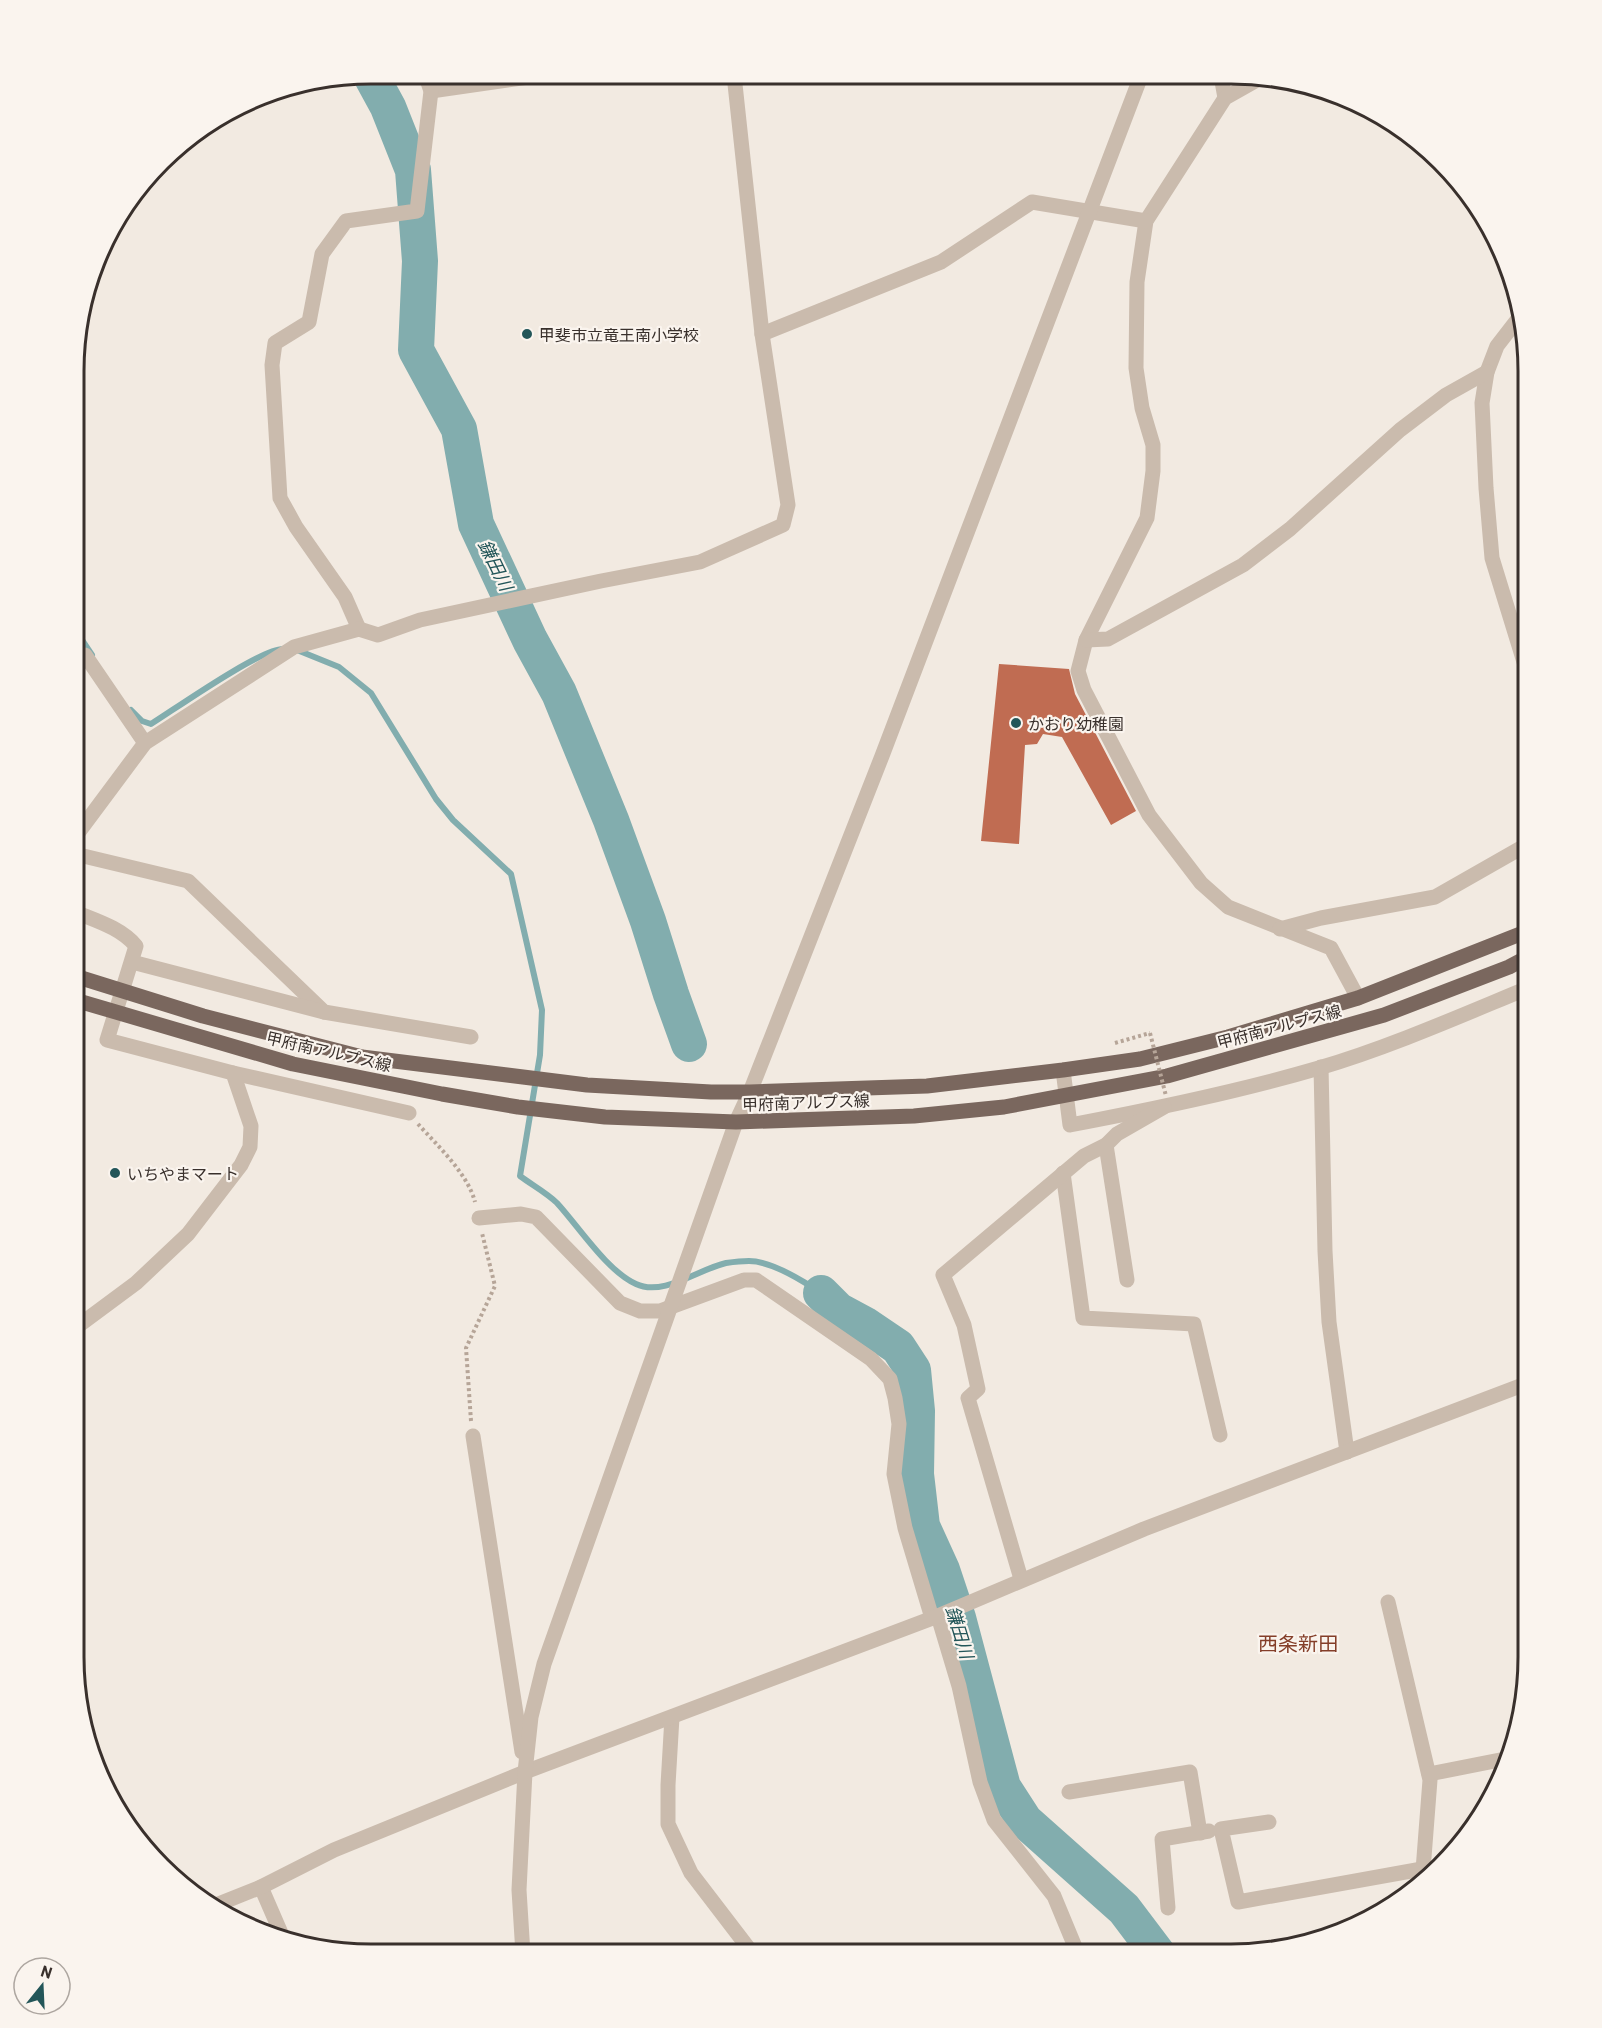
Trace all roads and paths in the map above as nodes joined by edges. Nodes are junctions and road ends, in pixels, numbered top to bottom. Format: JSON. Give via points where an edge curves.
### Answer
{"nodes":[{"id":1,"x":429,"y":84,"type":"edge"},
{"id":2,"x":480,"y":84,"type":"edge"},
{"id":3,"x":735,"y":84,"type":"edge"},
{"id":4,"x":1138,"y":84,"type":"edge"},
{"id":5,"x":1222,"y":84,"type":"edge"},
{"id":6,"x":1248,"y":85,"type":"edge"},
{"id":7,"x":431,"y":91,"type":"junction"},
{"id":8,"x":1225,"y":98,"type":"junction"},
{"id":9,"x":1089,"y":212,"type":"junction"},
{"id":10,"x":1146,"y":220,"type":"junction"},
{"id":11,"x":1514,"y":324,"type":"edge"},
{"id":12,"x":762,"y":334,"type":"junction"},
{"id":13,"x":1487,"y":372,"type":"junction"},
{"id":14,"x":359,"y":629,"type":"junction"},
{"id":15,"x":1086,"y":640,"type":"junction"},
{"id":16,"x":1518,"y":642,"type":"edge"},
{"id":17,"x":84,"y":656,"type":"edge"},
{"id":18,"x":145,"y":743,"type":"junction"},
{"id":19,"x":84,"y":825,"type":"edge"},
{"id":20,"x":1518,"y":850,"type":"edge"},
{"id":21,"x":84,"y":856,"type":"edge"},
{"id":22,"x":84,"y":916,"type":"edge"},
{"id":23,"x":1280,"y":929,"type":"junction"},
{"id":24,"x":1518,"y":935,"type":"edge"},
{"id":25,"x":132,"y":962,"type":"junction"},
{"id":26,"x":1518,"y":962,"type":"edge"},
{"id":27,"x":84,"y":979,"type":"edge"},
{"id":28,"x":123,"y":992,"type":"junction"},
{"id":29,"x":1518,"y":992,"type":"edge"},
{"id":30,"x":1358,"y":998,"type":"junction"},
{"id":31,"x":84,"y":1003,"type":"edge"},
{"id":32,"x":324,"y":1012,"type":"junction"},
{"id":33,"x":116,"y":1013,"type":"junction"},
{"id":34,"x":471,"y":1037,"type":"dead end"},
{"id":35,"x":1112,"y":1045,"type":"dead end"},
{"id":36,"x":1321,"y":1067,"type":"junction"},
{"id":37,"x":1063,"y":1070,"type":"junction"},
{"id":38,"x":233,"y":1073,"type":"junction"},
{"id":39,"x":750,"y":1092,"type":"junction"},
{"id":40,"x":1066,"y":1095,"type":"junction"},
{"id":41,"x":1165,"y":1102,"type":"junction"},
{"id":42,"x":409,"y":1113,"type":"joint"},
{"id":43,"x":736,"y":1122,"type":"junction"},
{"id":44,"x":1106,"y":1145,"type":"junction"},
{"id":45,"x":1063,"y":1173,"type":"junction"},
{"id":46,"x":478,"y":1218,"type":"junction"},
{"id":47,"x":1127,"y":1280,"type":"dead end"},
{"id":48,"x":672,"y":1302,"type":"junction"},
{"id":49,"x":84,"y":1322,"type":"edge"},
{"id":50,"x":1518,"y":1387,"type":"edge"},
{"id":51,"x":1220,"y":1435,"type":"dead end"},
{"id":52,"x":473,"y":1436,"type":"joint"},
{"id":53,"x":1347,"y":1452,"type":"junction"},
{"id":54,"x":1021,"y":1579,"type":"junction"},
{"id":55,"x":1388,"y":1602,"type":"dead end"},
{"id":56,"x":936,"y":1616,"type":"junction"},
{"id":57,"x":672,"y":1717,"type":"junction"},
{"id":58,"x":1499,"y":1760,"type":"edge"},
{"id":59,"x":525,"y":1772,"type":"junction"},
{"id":60,"x":1429,"y":1774,"type":"junction"},
{"id":61,"x":1069,"y":1792,"type":"dead end"},
{"id":62,"x":1269,"y":1822,"type":"dead end"},
{"id":63,"x":1221,"y":1829,"type":"junction"},
{"id":64,"x":1200,"y":1833,"type":"junction"},
{"id":65,"x":1422,"y":1871,"type":"edge"},
{"id":66,"x":1415,"y":1877,"type":"edge"},
{"id":67,"x":261,"y":1887,"type":"junction"},
{"id":68,"x":222,"y":1903,"type":"edge"},
{"id":69,"x":1168,"y":1908,"type":"dead end"},
{"id":70,"x":279,"y":1929,"type":"edge"},
{"id":71,"x":522,"y":1944,"type":"edge"},
{"id":72,"x":745,"y":1944,"type":"edge"},
{"id":73,"x":1074,"y":1944,"type":"edge"}],
"edges":[{"from":1,"to":7,"type":"street"},
{"from":2,"to":7,"type":"street"},
{"from":3,"to":12,"type":"street"},
{"from":4,"to":9,"type":"street"},
{"from":5,"to":8,"type":"street"},
{"from":6,"to":8,"type":"street"},
{"from":7,"to":14,"type":"street","via":[[417,211],[346,221],[322,254],[309,322],[275,343],[272,365],[280,498],[345,597]]},
{"from":8,"to":10,"type":"street"},
{"from":9,"to":10,"type":"street"},
{"from":9,"to":12,"type":"street","via":[[1032,202],[941,262]]},
{"from":9,"to":39,"type":"street"},
{"from":10,"to":15,"type":"street","via":[[1137,282],[1136,368],[1153,445],[1147,518]]},
{"from":11,"to":13,"type":"street","via":[[1497,345]]},
{"from":12,"to":14,"type":"street","via":[[788,505],[783,525],[700,562],[420,620],[378,635]]},
{"from":13,"to":15,"type":"street","via":[[1446,395],[1400,430],[1290,529],[1243,565],[1108,639]]},
{"from":13,"to":16,"type":"street","via":[[1482,403],[1492,558]]},
{"from":14,"to":18,"type":"street","via":[[294,647]]},
{"from":15,"to":23,"type":"street","via":[[1078,671],[1084,690],[1149,815],[1202,883],[1228,907]]},
{"from":17,"to":18,"type":"street"},
{"from":18,"to":19,"type":"street"},
{"from":20,"to":23,"type":"street","via":[[1436,897]]},
{"from":21,"to":32,"type":"street","via":[[188,881]]},
{"from":22,"to":25,"type":"street","via":[[129,937],[136,946]]},
{"from":23,"to":30,"type":"street","via":[[1331,948]]},
{"from":24,"to":30,"type":"main road","name":"甲府南アルプス線"},
{"from":25,"to":28,"type":"street"},
{"from":25,"to":32,"type":"street"},
{"from":26,"to":40,"type":"main road","name":"甲府南アルプス線","via":[[1384,1015],[1167,1076]]},
{"from":27,"to":28,"type":"main road","name":"甲府南アルプス線"},
{"from":28,"to":33,"type":"street"},
{"from":28,"to":39,"type":"main road","name":"甲府南アルプス線","via":[[362,1057],[587,1085]]},
{"from":29,"to":36,"type":"street"},
{"from":30,"to":37,"type":"main road","name":"甲府南アルプス線","via":[[1140,1059]]},
{"from":31,"to":33,"type":"main road","name":"甲府南アルプス線"},
{"from":32,"to":34,"type":"street"},
{"from":33,"to":38,"type":"street","via":[[107,1040]]},
{"from":33,"to":43,"type":"main road","name":"甲府南アルプス線","via":[[293,1064],[452,1096],[605,1118]]},
{"from":35,"to":41,"type":"path","bridge":true,"via":[[1150,1033]]},
{"from":36,"to":41,"type":"street","via":[[1204,1099]]},
{"from":36,"to":53,"type":"street","via":[[1329,1322]]},
{"from":37,"to":39,"type":"main road","name":"甲府南アルプス線","via":[[927,1086]]},
{"from":37,"to":40,"type":"street"},
{"from":38,"to":42,"type":"street"},
{"from":38,"to":49,"type":"street","via":[[251,1126],[250,1148],[241,1165],[188,1234],[136,1283]]},
{"from":39,"to":43,"type":"street"},
{"from":40,"to":41,"type":"street","via":[[1070,1125]]},
{"from":40,"to":43,"type":"main road","name":"甲府南アルプス線","via":[[1004,1107],[914,1116]]},
{"from":41,"to":44,"type":"street"},
{"from":42,"to":46,"type":"path","via":[[472,1191]]},
{"from":43,"to":48,"type":"street"},
{"from":44,"to":45,"type":"street"},
{"from":44,"to":47,"type":"street"},
{"from":45,"to":51,"type":"street","via":[[1083,1318],[1194,1324]]},
{"from":45,"to":54,"type":"street","via":[[943,1275],[964,1325],[978,1389],[968,1398]]},
{"from":46,"to":48,"type":"street","via":[[521,1214],[536,1217],[620,1303],[640,1311],[660,1311]]},
{"from":46,"to":52,"type":"path","via":[[495,1286],[466,1348]]},
{"from":48,"to":56,"type":"street","via":[[744,1280],[756,1280],[871,1359],[890,1379],[899,1424],[894,1474],[905,1528]]},
{"from":48,"to":59,"type":"street","via":[[544,1664],[531,1717]]},
{"from":50,"to":53,"type":"street"},
{"from":52,"to":59,"type":"street"},
{"from":53,"to":54,"type":"street"},
{"from":54,"to":56,"type":"street"},
{"from":55,"to":60,"type":"street"},
{"from":56,"to":57,"type":"street"},
{"from":56,"to":73,"type":"street","via":[[959,1686],[980,1782],[994,1820],[1054,1896]]},
{"from":57,"to":59,"type":"street"},
{"from":57,"to":72,"type":"street","via":[[669,1824],[691,1873]]},
{"from":58,"to":60,"type":"street"},
{"from":59,"to":67,"type":"street","via":[[334,1850]]},
{"from":59,"to":71,"type":"street","via":[[519,1890]]},
{"from":60,"to":65,"type":"street"},
{"from":61,"to":64,"type":"street","via":[[1190,1772]]},
{"from":62,"to":63,"type":"street"},
{"from":63,"to":64,"type":"street"},
{"from":63,"to":66,"type":"street","via":[[1238,1902]]},
{"from":64,"to":69,"type":"street","via":[[1162,1839]]},
{"from":67,"to":68,"type":"street"},
{"from":67,"to":70,"type":"street"}]}
